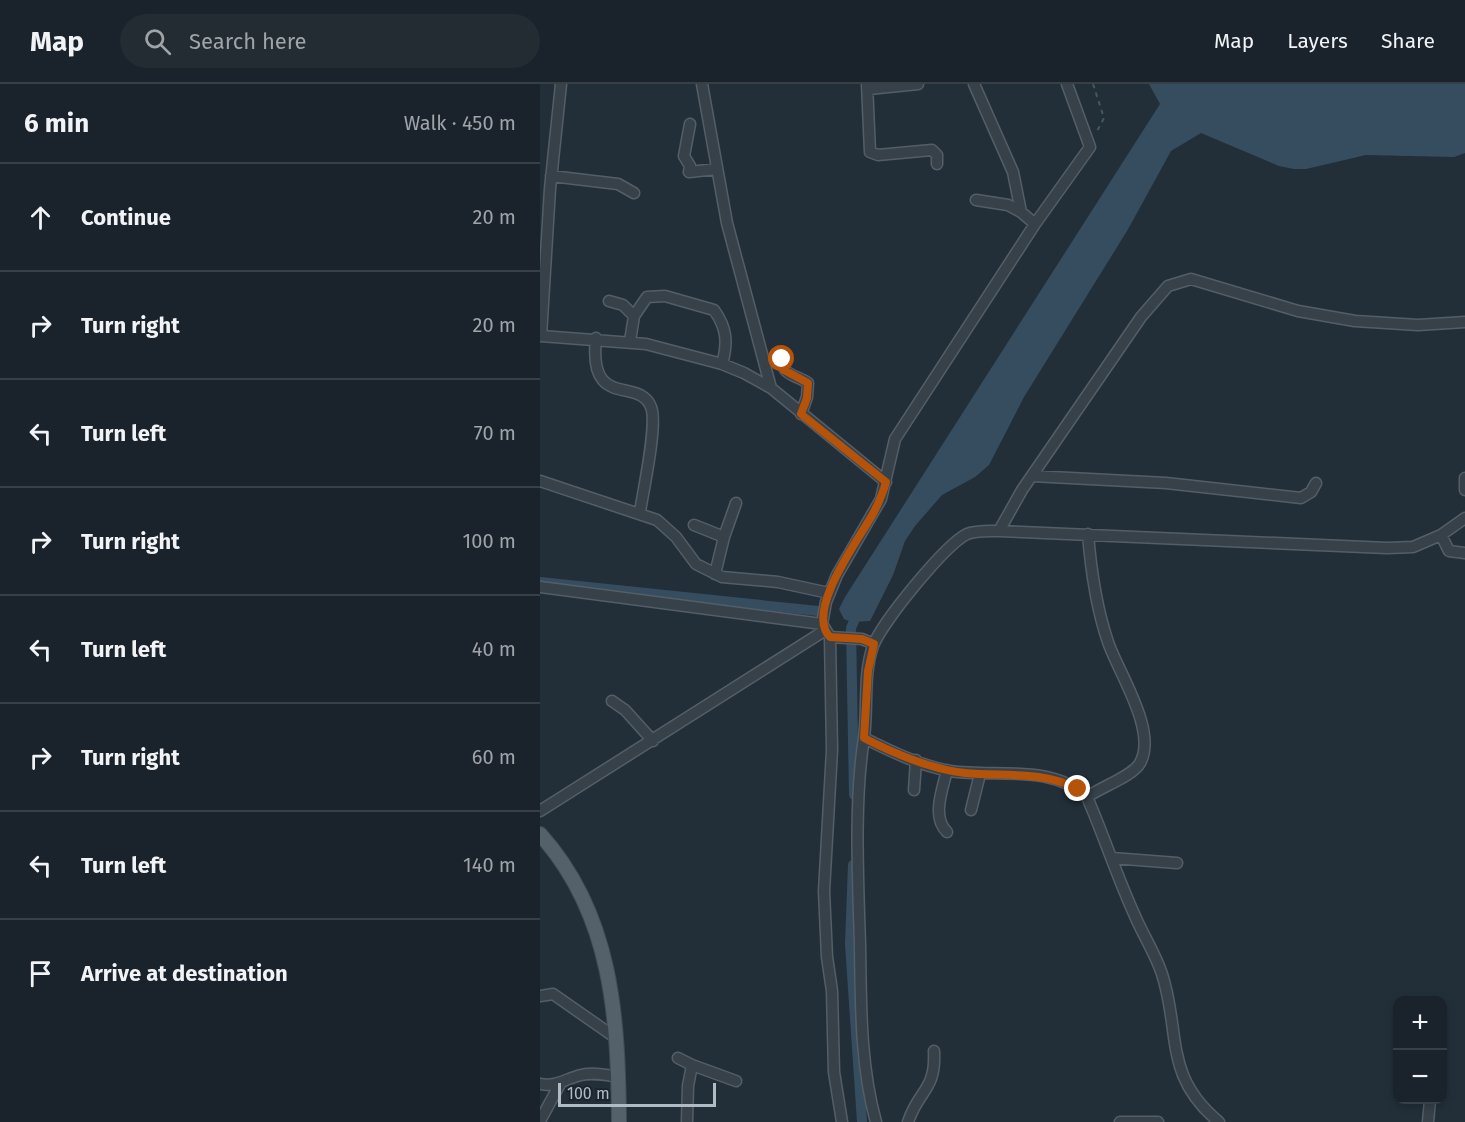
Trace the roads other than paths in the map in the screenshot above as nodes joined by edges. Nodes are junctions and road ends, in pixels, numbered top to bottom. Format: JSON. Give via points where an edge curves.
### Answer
{"nodes":[{"id":1,"x":561,"y":84,"type":"edge"},
{"id":2,"x":702,"y":84,"type":"edge"},
{"id":3,"x":918,"y":84,"type":"edge"},
{"id":4,"x":975,"y":84,"type":"edge"},
{"id":5,"x":1067,"y":84,"type":"edge"},
{"id":6,"x":868,"y":87,"type":"edge"},
{"id":7,"x":690,"y":124,"type":"dead end"},
{"id":8,"x":937,"y":164,"type":"dead end"},
{"id":9,"x":717,"y":169,"type":"junction"},
{"id":10,"x":551,"y":176,"type":"junction"},
{"id":11,"x":634,"y":193,"type":"dead end"},
{"id":12,"x":976,"y":200,"type":"dead end"},
{"id":13,"x":1021,"y":212,"type":"junction"},
{"id":14,"x":1035,"y":224,"type":"junction"},
{"id":15,"x":609,"y":301,"type":"dead end"},
{"id":16,"x":634,"y":316,"type":"junction"},
{"id":17,"x":1465,"y":322,"type":"edge"},
{"id":18,"x":541,"y":338,"type":"edge"},
{"id":19,"x":596,"y":338,"type":"junction"},
{"id":20,"x":630,"y":341,"type":"junction"},
{"id":21,"x":782,"y":359,"type":"dead end"},
{"id":22,"x":722,"y":364,"type":"junction"},
{"id":23,"x":771,"y":388,"type":"junction"},
{"id":24,"x":801,"y":414,"type":"junction"},
{"id":25,"x":1032,"y":476,"type":"junction"},
{"id":26,"x":1465,"y":478,"type":"edge"},
{"id":27,"x":540,"y":481,"type":"edge"},
{"id":28,"x":886,"y":482,"type":"junction"},
{"id":29,"x":1316,"y":483,"type":"dead end"},
{"id":30,"x":1465,"y":490,"type":"edge"},
{"id":31,"x":736,"y":503,"type":"dead end"},
{"id":32,"x":640,"y":512,"type":"junction"},
{"id":33,"x":1465,"y":518,"type":"edge"},
{"id":34,"x":694,"y":525,"type":"dead end"},
{"id":35,"x":999,"y":531,"type":"junction"},
{"id":36,"x":1088,"y":534,"type":"junction"},
{"id":37,"x":1441,"y":535,"type":"junction"},
{"id":38,"x":724,"y":537,"type":"junction"},
{"id":39,"x":1427,"y":543,"type":"junction"},
{"id":40,"x":1449,"y":551,"type":"junction"},
{"id":41,"x":1465,"y":553,"type":"edge"},
{"id":42,"x":716,"y":574,"type":"junction"},
{"id":43,"x":540,"y":588,"type":"edge"},
{"id":44,"x":829,"y":593,"type":"junction"},
{"id":45,"x":828,"y":632,"type":"junction"},
{"id":46,"x":874,"y":644,"type":"junction"},
{"id":47,"x":612,"y":701,"type":"dead end"},
{"id":48,"x":864,"y":738,"type":"junction"},
{"id":49,"x":653,"y":741,"type":"junction"},
{"id":50,"x":916,"y":760,"type":"junction"},
{"id":51,"x":947,"y":770,"type":"junction"},
{"id":52,"x":980,"y":774,"type":"junction"},
{"id":53,"x":914,"y":790,"type":"dead end"},
{"id":54,"x":1087,"y":797,"type":"junction"},
{"id":55,"x":971,"y":810,"type":"dead end"},
{"id":56,"x":540,"y":811,"type":"edge"},
{"id":57,"x":946,"y":832,"type":"dead end"},
{"id":58,"x":540,"y":834,"type":"edge"},
{"id":59,"x":1112,"y":858,"type":"junction"},
{"id":60,"x":1177,"y":863,"type":"dead end"},
{"id":61,"x":540,"y":996,"type":"edge"},
{"id":62,"x":616,"y":1038,"type":"junction"},
{"id":63,"x":934,"y":1051,"type":"dead end"},
{"id":64,"x":678,"y":1058,"type":"dead end"},
{"id":65,"x":692,"y":1065,"type":"junction"},
{"id":66,"x":619,"y":1077,"type":"junction"},
{"id":67,"x":736,"y":1081,"type":"dead end"},
{"id":68,"x":540,"y":1084,"type":"edge"},
{"id":69,"x":560,"y":1084,"type":"junction"},
{"id":70,"x":1430,"y":1104,"type":"edge"},
{"id":71,"x":540,"y":1121,"type":"edge"},
{"id":72,"x":619,"y":1122,"type":"edge"},
{"id":73,"x":687,"y":1122,"type":"edge"},
{"id":74,"x":842,"y":1122,"type":"edge"},
{"id":75,"x":876,"y":1122,"type":"edge"},
{"id":76,"x":908,"y":1122,"type":"edge"},
{"id":77,"x":1120,"y":1122,"type":"edge"},
{"id":78,"x":1158,"y":1122,"type":"edge"},
{"id":79,"x":1218,"y":1122,"type":"edge"},
{"id":80,"x":1428,"y":1122,"type":"edge"}],
"edges":[{"from":1,"to":10,"type":"street"},
{"from":2,"to":9,"type":"street"},
{"from":3,"to":6,"type":"street"},
{"from":4,"to":13,"type":"street","via":[[1013,172]]},
{"from":5,"to":14,"type":"street","via":[[1089,147]]},
{"from":6,"to":8,"type":"street","via":[[871,153],[932,150],[937,154]]},
{"from":7,"to":9,"type":"street","via":[[684,156],[690,166],[688,177]]},
{"from":9,"to":23,"type":"street","via":[[727,223]]},
{"from":10,"to":11,"type":"street","via":[[618,184]]},
{"from":10,"to":18,"type":"street"},
{"from":12,"to":13,"type":"street","via":[[1008,205]]},
{"from":13,"to":14,"type":"street"},
{"from":14,"to":28,"type":"street","via":[[895,439]]},
{"from":15,"to":16,"type":"street","via":[[623,305]]},
{"from":16,"to":20,"type":"street"},
{"from":16,"to":22,"type":"street","via":[[648,297],[656,295],[714,310],[728,345]]},
{"from":17,"to":25,"type":"street","via":[[1407,325],[1336,319],[1191,279],[1179,282],[1168,286],[1141,317]]},
{"from":18,"to":19,"type":"street"},
{"from":19,"to":20,"type":"street"},
{"from":19,"to":32,"type":"street","via":[[594,358],[603,382],[646,400],[652,411]]},
{"from":20,"to":22,"type":"street"},
{"from":21,"to":24,"type":"street","via":[[784,370],[808,383]]},
{"from":22,"to":23,"type":"street"},
{"from":23,"to":24,"type":"street"},
{"from":24,"to":28,"type":"street"},
{"from":25,"to":29,"type":"street","via":[[1166,483],[1300,498],[1311,492]]},
{"from":25,"to":35,"type":"street"},
{"from":26,"to":30,"type":"street"},
{"from":27,"to":32,"type":"street"},
{"from":28,"to":44,"type":"street","via":[[873,514]]},
{"from":31,"to":38,"type":"street"},
{"from":32,"to":42,"type":"street","via":[[665,525],[696,564]]},
{"from":33,"to":37,"type":"street"},
{"from":34,"to":38,"type":"street"},
{"from":35,"to":36,"type":"street"},
{"from":35,"to":46,"type":"street","via":[[966,534],[947,551],[910,592]]},
{"from":36,"to":39,"type":"street","via":[[1387,548]]},
{"from":36,"to":54,"type":"street","via":[[1097,603],[1108,642],[1137,709],[1144,747],[1140,764],[1132,772]]},
{"from":37,"to":39,"type":"street"},
{"from":37,"to":40,"type":"street"},
{"from":38,"to":42,"type":"street"},
{"from":39,"to":40,"type":"street"},
{"from":40,"to":41,"type":"street"},
{"from":42,"to":44,"type":"street","via":[[731,580],[778,582]]},
{"from":43,"to":45,"type":"street"},
{"from":44,"to":45,"type":"street"},
{"from":45,"to":46,"type":"street"},
{"from":45,"to":49,"type":"street"},
{"from":45,"to":74,"type":"street","via":[[832,750],[824,891],[834,1072]]},
{"from":46,"to":48,"type":"street","via":[[868,671]]},
{"from":47,"to":49,"type":"street"},
{"from":48,"to":50,"type":"street"},
{"from":48,"to":75,"type":"street","via":[[858,892],[866,1085]]},
{"from":49,"to":56,"type":"street"},
{"from":50,"to":51,"type":"street"},
{"from":50,"to":53,"type":"street"},
{"from":51,"to":52,"type":"street"},
{"from":51,"to":57,"type":"street","via":[[939,812],[940,825]]},
{"from":52,"to":54,"type":"street","via":[[1052,778]]},
{"from":52,"to":55,"type":"street"},
{"from":54,"to":59,"type":"street"},
{"from":58,"to":62,"type":"main road","via":[[586,903],[612,988]]},
{"from":59,"to":60,"type":"street"},
{"from":59,"to":79,"type":"street","via":[[1162,975],[1174,1048],[1184,1080]]},
{"from":61,"to":62,"type":"street","via":[[554,994]]},
{"from":62,"to":66,"type":"main road"},
{"from":63,"to":76,"type":"street","via":[[934,1078]]},
{"from":64,"to":65,"type":"street"},
{"from":65,"to":67,"type":"street"},
{"from":65,"to":73,"type":"street"},
{"from":66,"to":69,"type":"street","via":[[594,1073]]},
{"from":66,"to":72,"type":"main road"},
{"from":68,"to":69,"type":"street"},
{"from":69,"to":71,"type":"street"},
{"from":70,"to":80,"type":"street"},
{"from":77,"to":78,"type":"street"}]}
